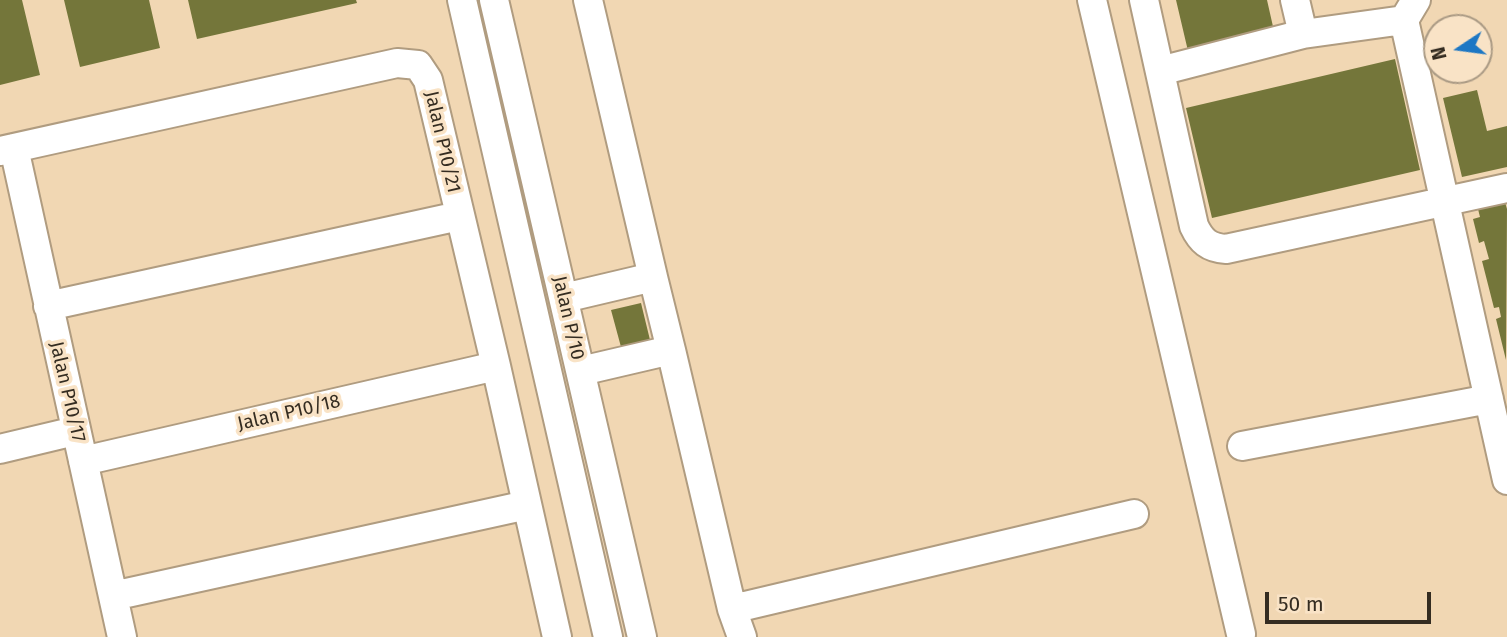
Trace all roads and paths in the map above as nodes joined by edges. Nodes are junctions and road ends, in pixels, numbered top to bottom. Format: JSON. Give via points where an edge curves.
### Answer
{"nodes":[{"id":1,"x":462,"y":0,"type":"edge"},
{"id":2,"x":495,"y":0,"type":"edge"},
{"id":3,"x":587,"y":0,"type":"edge"},
{"id":4,"x":1092,"y":0,"type":"edge"},
{"id":5,"x":1144,"y":0,"type":"edge"},
{"id":6,"x":1295,"y":0,"type":"edge"},
{"id":7,"x":1410,"y":10,"type":"edge"},
{"id":8,"x":1303,"y":34,"type":"junction"},
{"id":9,"x":1160,"y":71,"type":"junction"},
{"id":10,"x":7,"y":149,"type":"edge"},
{"id":11,"x":1507,"y":188,"type":"edge"},
{"id":12,"x":1444,"y":203,"type":"junction"},
{"id":13,"x":459,"y":216,"type":"junction"},
{"id":14,"x":653,"y":277,"type":"junction"},
{"id":15,"x":564,"y":298,"type":"junction"},
{"id":16,"x":48,"y":306,"type":"junction"},
{"id":17,"x":671,"y":350,"type":"junction"},
{"id":18,"x":496,"y":366,"type":"junction"},
{"id":19,"x":581,"y":371,"type":"junction"},
{"id":20,"x":1489,"y":400,"type":"junction"},
{"id":21,"x":75,"y":431,"type":"junction"},
{"id":22,"x":1242,"y":446,"type":"dead end"},
{"id":23,"x":0,"y":449,"type":"edge"},
{"id":24,"x":83,"y":461,"type":"junction"},
{"id":25,"x":1507,"y":480,"type":"edge"},
{"id":26,"x":527,"y":505,"type":"junction"},
{"id":27,"x":1133,"y":514,"type":"dead end"},
{"id":28,"x":113,"y":596,"type":"junction"},
{"id":29,"x":732,"y":609,"type":"junction"},
{"id":30,"x":1241,"y":634,"type":"dead end"},
{"id":31,"x":122,"y":637,"type":"edge"},
{"id":32,"x":557,"y":637,"type":"edge"},
{"id":33,"x":608,"y":637,"type":"edge"},
{"id":34,"x":642,"y":637,"type":"edge"},
{"id":35,"x":742,"y":637,"type":"edge"}],
"edges":[{"from":1,"to":33,"type":"street","name":"Jalan P/10"},
{"from":2,"to":15,"type":"street","name":"Jalan P/10"},
{"from":3,"to":14,"type":"street"},
{"from":4,"to":30,"type":"street"},
{"from":5,"to":9,"type":"street"},
{"from":6,"to":8,"type":"street"},
{"from":7,"to":8,"type":"street"},
{"from":7,"to":12,"type":"street"},
{"from":8,"to":9,"type":"street"},
{"from":9,"to":12,"type":"street","via":[[1194,226],[1208,245],[1226,249]]},
{"from":10,"to":13,"type":"street","name":"Jalan P10/21","via":[[397,64],[418,65],[428,80]]},
{"from":10,"to":16,"type":"street","name":"Jalan P10/17"},
{"from":11,"to":12,"type":"street"},
{"from":12,"to":20,"type":"street"},
{"from":13,"to":16,"type":"street"},
{"from":13,"to":18,"type":"street","name":"Jalan P10/21"},
{"from":14,"to":15,"type":"street"},
{"from":14,"to":17,"type":"street"},
{"from":15,"to":19,"type":"street","name":"Jalan P/10"},
{"from":16,"to":21,"type":"street","name":"Jalan P10/17"},
{"from":17,"to":19,"type":"street"},
{"from":17,"to":29,"type":"street"},
{"from":18,"to":24,"type":"street","name":"Jalan P10/18"},
{"from":18,"to":26,"type":"street","name":"Jalan P10/21"},
{"from":19,"to":34,"type":"street","name":"Jalan P/10"},
{"from":20,"to":22,"type":"street"},
{"from":20,"to":25,"type":"street"},
{"from":21,"to":23,"type":"street"},
{"from":21,"to":24,"type":"street","name":"Jalan P10/17"},
{"from":24,"to":28,"type":"street","name":"Jalan P10/17"},
{"from":26,"to":28,"type":"street"},
{"from":26,"to":32,"type":"street","name":"Jalan P10/21"},
{"from":27,"to":29,"type":"street"},
{"from":28,"to":31,"type":"street","name":"Jalan P10/17"},
{"from":29,"to":35,"type":"street"}]}
